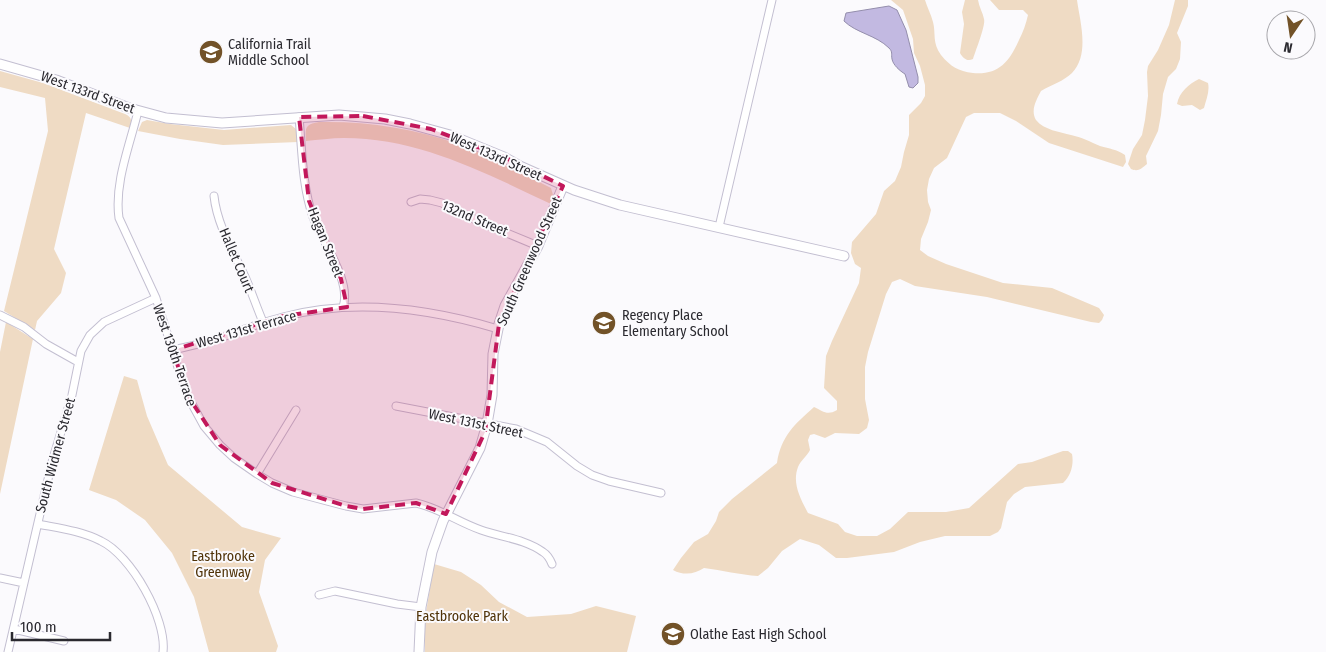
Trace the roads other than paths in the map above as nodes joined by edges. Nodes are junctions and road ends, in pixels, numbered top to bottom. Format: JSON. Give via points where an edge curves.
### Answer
{"nodes":[{"id":1,"x":772,"y":0,"type":"edge"},
{"id":2,"x":0,"y":64,"type":"edge"},
{"id":3,"x":138,"y":111,"type":"junction"},
{"id":4,"x":299,"y":116,"type":"junction"},
{"id":5,"x":563,"y":186,"type":"junction"},
{"id":6,"x":214,"y":196,"type":"dead end"},
{"id":7,"x":410,"y":202,"type":"dead end"},
{"id":8,"x":719,"y":227,"type":"junction"},
{"id":9,"x":538,"y":246,"type":"junction"},
{"id":10,"x":844,"y":256,"type":"dead end"},
{"id":11,"x":156,"y":298,"type":"junction"},
{"id":12,"x":343,"y":307,"type":"junction"},
{"id":13,"x":0,"y":315,"type":"edge"},
{"id":14,"x":263,"y":322,"type":"junction"},
{"id":15,"x":498,"y":330,"type":"junction"},
{"id":16,"x":173,"y":350,"type":"junction"},
{"id":17,"x":78,"y":362,"type":"junction"},
{"id":18,"x":396,"y":406,"type":"dead end"},
{"id":19,"x":296,"y":410,"type":"dead end"},
{"id":20,"x":487,"y":424,"type":"junction"},
{"id":21,"x":257,"y":474,"type":"junction"},
{"id":22,"x":661,"y":493,"type":"dead end"},
{"id":23,"x":446,"y":514,"type":"junction"},
{"id":24,"x":38,"y":524,"type":"junction"},
{"id":25,"x":552,"y":564,"type":"dead end"},
{"id":26,"x":0,"y":578,"type":"edge"},
{"id":27,"x":24,"y":584,"type":"junction"},
{"id":28,"x":319,"y":595,"type":"dead end"},
{"id":29,"x":421,"y":607,"type":"junction"},
{"id":30,"x":14,"y":629,"type":"junction"},
{"id":31,"x":64,"y":641,"type":"dead end"},
{"id":32,"x":8,"y":652,"type":"edge"},
{"id":33,"x":163,"y":652,"type":"edge"},
{"id":34,"x":419,"y":652,"type":"edge"}],
"edges":[{"from":1,"to":8,"type":"street"},
{"from":2,"to":3,"type":"street","name":"West 133rd Street","via":[[56,80]]},
{"from":3,"to":4,"type":"street","name":"West 133rd Street","via":[[166,118],[222,123]]},
{"from":3,"to":11,"type":"street","name":"West 130th Terrace","via":[[119,186],[117,207],[121,224]]},
{"from":4,"to":5,"type":"street","name":"West 133rd Street","via":[[339,115],[410,124],[476,145]]},
{"from":4,"to":12,"type":"street","name":"Hagan Street","via":[[309,201],[343,286],[346,299]]},
{"from":5,"to":8,"type":"street","name":"West 133rd Street","via":[[620,205]]},
{"from":5,"to":9,"type":"street","name":"South Greenwood Street"},
{"from":6,"to":14,"type":"street","name":"Hallet Court","via":[[218,215]]},
{"from":7,"to":9,"type":"street","name":"132nd Street","via":[[420,199],[442,204]]},
{"from":8,"to":10,"type":"street","name":"West 133rd Street"},
{"from":9,"to":15,"type":"street","name":"South Greenwood Street","via":[[505,306]]},
{"from":11,"to":16,"type":"street","name":"West 130th Terrace"},
{"from":11,"to":17,"type":"street","name":"South Widmer Street","via":[[99,326],[87,340]]},
{"from":12,"to":14,"type":"street","name":"West 131st Terrace"},
{"from":12,"to":15,"type":"street","name":"West 131st Terrace","via":[[415,310],[459,318]]},
{"from":13,"to":17,"type":"street"},
{"from":14,"to":16,"type":"street","name":"West 131st Terrace"},
{"from":15,"to":20,"type":"street","name":"South Greenwood Street"},
{"from":16,"to":21,"type":"street","name":"West 130th Terrace","via":[[186,393],[204,426],[234,458]]},
{"from":17,"to":24,"type":"street","name":"South Widmer Street"},
{"from":18,"to":20,"type":"street","name":"West 131st Street"},
{"from":19,"to":21,"type":"street"},
{"from":20,"to":22,"type":"street","name":"West 131st Street","via":[[516,429],[547,442],[592,476]]},
{"from":20,"to":23,"type":"street","name":"South Greenwood Street","via":[[474,462]]},
{"from":21,"to":23,"type":"street","name":"West 130th Terrace","via":[[294,492],[346,506],[364,509],[416,503]]},
{"from":23,"to":25,"type":"street","name":"West 130th Terrace","via":[[541,550]]},
{"from":23,"to":29,"type":"street","name":"South Greenwood Street","via":[[432,552]]},
{"from":24,"to":27,"type":"street","name":"South Widmer Street"},
{"from":24,"to":33,"type":"street","via":[[96,538],[124,558],[150,600],[162,634]]},
{"from":26,"to":27,"type":"street"},
{"from":27,"to":30,"type":"street","name":"South Widmer Street"},
{"from":28,"to":29,"type":"street","via":[[335,591]]},
{"from":29,"to":34,"type":"street","name":"South Greenwood Street"},
{"from":30,"to":31,"type":"street"},
{"from":30,"to":32,"type":"street","name":"South Widmer Street"}]}
